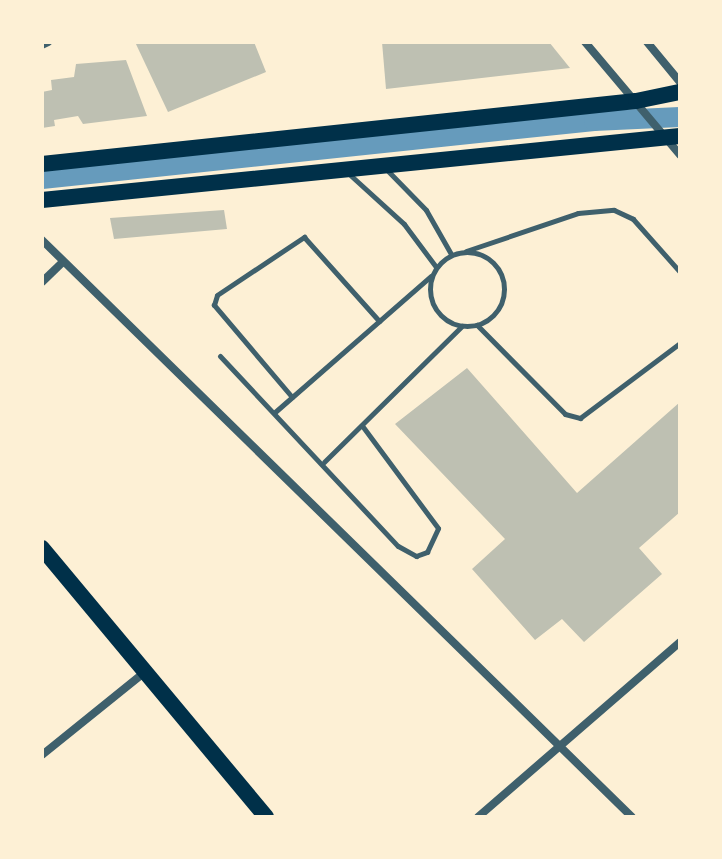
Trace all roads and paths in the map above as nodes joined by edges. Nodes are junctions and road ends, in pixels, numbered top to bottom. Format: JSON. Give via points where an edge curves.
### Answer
{"nodes":[{"id":1,"x":48,"y":42,"type":"edge"},
{"id":2,"x":585,"y":42,"type":"edge"},
{"id":3,"x":647,"y":42,"type":"edge"},
{"id":4,"x":42,"y":45,"type":"edge"},
{"id":5,"x":680,"y":82,"type":"edge"},
{"id":6,"x":680,"y":92,"type":"edge"},
{"id":7,"x":638,"y":104,"type":"junction"},
{"id":8,"x":668,"y":134,"type":"edge"},
{"id":9,"x":680,"y":155,"type":"edge"},
{"id":10,"x":42,"y":164,"type":"edge"},
{"id":11,"x":381,"y":164,"type":"junction"},
{"id":12,"x":341,"y":167,"type":"junction"},
{"id":13,"x":42,"y":200,"type":"edge"},
{"id":14,"x":42,"y":240,"type":"edge"},
{"id":15,"x":466,"y":251,"type":"junction"},
{"id":16,"x":451,"y":254,"type":"junction"},
{"id":17,"x":62,"y":263,"type":"junction"},
{"id":18,"x":436,"y":267,"type":"junction"},
{"id":19,"x":680,"y":272,"type":"edge"},
{"id":20,"x":432,"y":275,"type":"junction"},
{"id":21,"x":42,"y":282,"type":"edge"},
{"id":22,"x":379,"y":321,"type":"junction"},
{"id":23,"x":477,"y":325,"type":"junction"},
{"id":24,"x":462,"y":326,"type":"junction"},
{"id":25,"x":680,"y":343,"type":"edge"},
{"id":26,"x":220,"y":356,"type":"dead end"},
{"id":27,"x":292,"y":397,"type":"junction"},
{"id":28,"x":275,"y":412,"type":"junction"},
{"id":29,"x":363,"y":427,"type":"junction"},
{"id":30,"x":324,"y":462,"type":"junction"},
{"id":31,"x":42,"y":548,"type":"edge"},
{"id":32,"x":680,"y":642,"type":"edge"},
{"id":33,"x":146,"y":671,"type":"junction"},
{"id":34,"x":559,"y":746,"type":"junction"},
{"id":35,"x":42,"y":755,"type":"edge"},
{"id":36,"x":266,"y":817,"type":"edge"},
{"id":37,"x":478,"y":817,"type":"edge"},
{"id":38,"x":632,"y":817,"type":"edge"}],
"edges":[{"from":1,"to":4,"type":"street"},
{"from":2,"to":7,"type":"street"},
{"from":3,"to":5,"type":"street"},
{"from":6,"to":7,"type":"main road"},
{"from":7,"to":8,"type":"street"},
{"from":7,"to":10,"type":"main road"},
{"from":8,"to":9,"type":"street"},
{"from":8,"to":11,"type":"main road"},
{"from":11,"to":12,"type":"main road"},
{"from":11,"to":16,"type":"lane","via":[[426,210]]},
{"from":12,"to":13,"type":"main road"},
{"from":12,"to":18,"type":"lane","via":[[414,234]]},
{"from":14,"to":17,"type":"street"},
{"from":15,"to":16,"type":"lane"},
{"from":15,"to":19,"type":"lane","via":[[578,213],[614,210],[633,219]]},
{"from":15,"to":23,"type":"lane","via":[[491,260],[504,283],[499,309]]},
{"from":16,"to":18,"type":"lane"},
{"from":17,"to":21,"type":"street"},
{"from":17,"to":34,"type":"street"},
{"from":18,"to":20,"type":"lane"},
{"from":20,"to":22,"type":"lane"},
{"from":20,"to":24,"type":"lane","via":[[433,305],[448,321]]},
{"from":22,"to":27,"type":"lane"},
{"from":22,"to":27,"type":"lane","via":[[304,237],[217,295],[214,305]]},
{"from":23,"to":24,"type":"lane"},
{"from":23,"to":25,"type":"lane","via":[[565,414],[580,418]]},
{"from":24,"to":29,"type":"lane"},
{"from":26,"to":28,"type":"lane"},
{"from":27,"to":28,"type":"lane"},
{"from":28,"to":30,"type":"lane"},
{"from":29,"to":30,"type":"lane"},
{"from":29,"to":30,"type":"lane","via":[[438,528],[427,552],[406,553]]},
{"from":31,"to":33,"type":"main road"},
{"from":32,"to":34,"type":"street"},
{"from":33,"to":35,"type":"street"},
{"from":33,"to":36,"type":"main road"},
{"from":34,"to":37,"type":"street"},
{"from":34,"to":38,"type":"street"}]}
